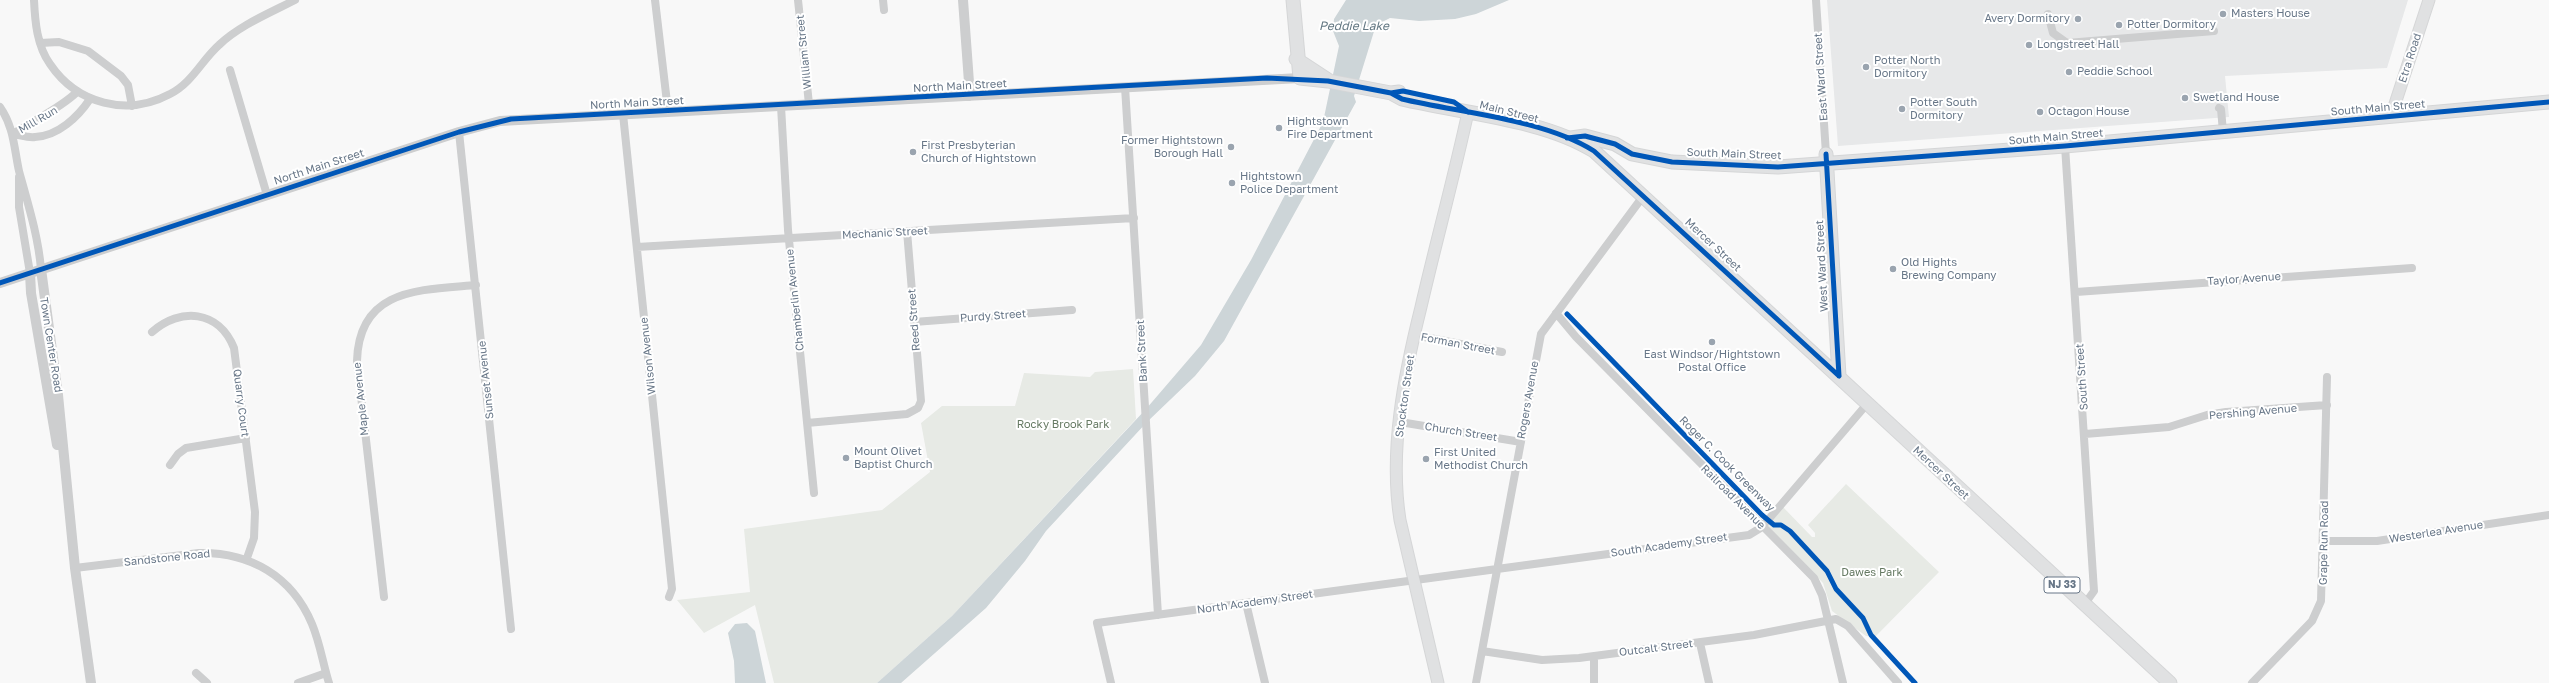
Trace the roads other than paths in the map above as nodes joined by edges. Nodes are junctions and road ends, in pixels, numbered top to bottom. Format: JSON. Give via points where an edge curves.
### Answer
{"nodes":[{"id":1,"x":34,"y":0,"type":"edge"},
{"id":2,"x":295,"y":0,"type":"edge"},
{"id":3,"x":655,"y":0,"type":"edge"},
{"id":4,"x":798,"y":0,"type":"edge"},
{"id":5,"x":883,"y":0,"type":"edge"},
{"id":6,"x":962,"y":0,"type":"edge"},
{"id":7,"x":1293,"y":0,"type":"edge"},
{"id":8,"x":1816,"y":0,"type":"edge"},
{"id":9,"x":2429,"y":0,"type":"edge"},
{"id":10,"x":884,"y":10,"type":"dead end"},
{"id":11,"x":2048,"y":14,"type":"dead end"},
{"id":12,"x":2214,"y":31,"type":"dead end"},
{"id":13,"x":40,"y":43,"type":"junction"},
{"id":14,"x":1296,"y":59,"type":"junction"},
{"id":15,"x":230,"y":70,"type":"dead end"},
{"id":16,"x":1300,"y":78,"type":"junction"},
{"id":17,"x":1328,"y":81,"type":"junction"},
{"id":18,"x":1124,"y":87,"type":"junction"},
{"id":19,"x":77,"y":92,"type":"junction"},
{"id":20,"x":970,"y":96,"type":"junction"},
{"id":21,"x":90,"y":100,"type":"junction"},
{"id":22,"x":2549,"y":102,"type":"edge"},
{"id":23,"x":809,"y":104,"type":"junction"},
{"id":24,"x":132,"y":106,"type":"junction"},
{"id":25,"x":781,"y":106,"type":"junction"},
{"id":26,"x":0,"y":107,"type":"edge"},
{"id":27,"x":668,"y":111,"type":"junction"},
{"id":28,"x":1468,"y":112,"type":"junction"},
{"id":29,"x":623,"y":114,"type":"junction"},
{"id":30,"x":2391,"y":116,"type":"junction"},
{"id":31,"x":459,"y":132,"type":"junction"},
{"id":32,"x":13,"y":134,"type":"junction"},
{"id":33,"x":1567,"y":138,"type":"junction"},
{"id":34,"x":2065,"y":146,"type":"junction"},
{"id":35,"x":1826,"y":159,"type":"junction"},
{"id":36,"x":20,"y":171,"type":"junction"},
{"id":37,"x":267,"y":195,"type":"junction"},
{"id":38,"x":1644,"y":195,"type":"junction"},
{"id":39,"x":1134,"y":218,"type":"junction"},
{"id":40,"x":907,"y":231,"type":"junction"},
{"id":41,"x":789,"y":238,"type":"junction"},
{"id":42,"x":637,"y":247,"type":"junction"},
{"id":43,"x":2412,"y":268,"type":"dead end"},
{"id":44,"x":40,"y":269,"type":"junction"},
{"id":45,"x":30,"y":273,"type":"junction"},
{"id":46,"x":0,"y":282,"type":"edge"},
{"id":47,"x":476,"y":285,"type":"junction"},
{"id":48,"x":2076,"y":292,"type":"junction"},
{"id":49,"x":1072,"y":310,"type":"dead end"},
{"id":50,"x":1556,"y":313,"type":"junction"},
{"id":51,"x":914,"y":322,"type":"junction"},
{"id":52,"x":152,"y":332,"type":"dead end"},
{"id":53,"x":1414,"y":335,"type":"junction"},
{"id":54,"x":1502,"y":352,"type":"dead end"},
{"id":55,"x":1839,"y":376,"type":"junction"},
{"id":56,"x":2327,"y":377,"type":"dead end"},
{"id":57,"x":1867,"y":404,"type":"junction"},
{"id":58,"x":2327,"y":405,"type":"junction"},
{"id":59,"x":1400,"y":422,"type":"junction"},
{"id":60,"x":807,"y":423,"type":"junction"},
{"id":61,"x":2085,"y":434,"type":"junction"},
{"id":62,"x":246,"y":438,"type":"junction"},
{"id":63,"x":1521,"y":442,"type":"junction"},
{"id":64,"x":170,"y":465,"type":"dead end"},
{"id":65,"x":814,"y":493,"type":"dead end"},
{"id":66,"x":2549,"y":516,"type":"edge"},
{"id":67,"x":70,"y":522,"type":"junction"},
{"id":68,"x":1762,"y":527,"type":"junction"},
{"id":69,"x":2323,"y":541,"type":"junction"},
{"id":70,"x":247,"y":558,"type":"junction"},
{"id":71,"x":76,"y":568,"type":"junction"},
{"id":72,"x":1498,"y":569,"type":"junction"},
{"id":73,"x":1413,"y":580,"type":"junction"},
{"id":74,"x":384,"y":597,"type":"dead end"},
{"id":75,"x":669,"y":597,"type":"dead end"},
{"id":76,"x":1246,"y":603,"type":"junction"},
{"id":77,"x":2084,"y":605,"type":"junction"},
{"id":78,"x":1158,"y":615,"type":"junction"},
{"id":79,"x":1828,"y":620,"type":"junction"},
{"id":80,"x":511,"y":629,"type":"dead end"},
{"id":81,"x":1700,"y":643,"type":"junction"},
{"id":82,"x":1482,"y":651,"type":"junction"},
{"id":83,"x":1594,"y":656,"type":"junction"},
{"id":84,"x":196,"y":673,"type":"dead end"},
{"id":85,"x":326,"y":673,"type":"junction"},
{"id":86,"x":91,"y":683,"type":"edge"},
{"id":87,"x":207,"y":683,"type":"edge"},
{"id":88,"x":298,"y":683,"type":"edge"},
{"id":89,"x":329,"y":683,"type":"edge"},
{"id":90,"x":1111,"y":683,"type":"edge"},
{"id":91,"x":1265,"y":683,"type":"edge"},
{"id":92,"x":1438,"y":683,"type":"edge"},
{"id":93,"x":1476,"y":683,"type":"edge"},
{"id":94,"x":1594,"y":683,"type":"edge"},
{"id":95,"x":1709,"y":683,"type":"edge"},
{"id":96,"x":1843,"y":683,"type":"edge"},
{"id":97,"x":1898,"y":683,"type":"edge"},
{"id":98,"x":2170,"y":683,"type":"edge"},
{"id":99,"x":2252,"y":683,"type":"edge"}],
"edges":[{"from":1,"to":13,"type":"street"},
{"from":2,"to":24,"type":"street","via":[[232,34],[211,53],[183,86],[171,94]]},
{"from":3,"to":27,"type":"street"},
{"from":4,"to":23,"type":"street","name":"William Street"},
{"from":5,"to":10,"type":"street"},
{"from":6,"to":20,"type":"street"},
{"from":7,"to":14,"type":"main road"},
{"from":8,"to":35,"type":"street","name":"East Ward Street"},
{"from":9,"to":30,"type":"main road","name":"Etra Road"},
{"from":11,"to":12,"type":"street","via":[[2053,34],[2067,43]]},
{"from":13,"to":19,"type":"street","via":[[49,64]]},
{"from":13,"to":24,"type":"street","via":[[59,42],[88,51],[124,80]]},
{"from":14,"to":16,"type":"main road"},
{"from":14,"to":17,"type":"main road"},
{"from":15,"to":37,"type":"street"},
{"from":16,"to":17,"type":"main road","name":"Main Street","number":"NJ 33"},
{"from":16,"to":18,"type":"street","name":"North Main Street"},
{"from":17,"to":28,"type":"main road","name":"Main Street","number":"NJ 33"},
{"from":18,"to":20,"type":"street","name":"North Main Street"},
{"from":18,"to":39,"type":"street","name":"Bank Street"},
{"from":19,"to":21,"type":"street"},
{"from":19,"to":32,"type":"street","name":"Mill Run","via":[[53,112],[36,118]]},
{"from":20,"to":23,"type":"street","name":"North Main Street"},
{"from":21,"to":24,"type":"street"},
{"from":21,"to":32,"type":"street","name":"Mill Run","via":[[76,117],[52,132],[35,137]]},
{"from":22,"to":30,"type":"main road","name":"South Main Street"},
{"from":23,"to":25,"type":"street","name":"North Main Street"},
{"from":25,"to":27,"type":"street","name":"North Main Street"},
{"from":25,"to":41,"type":"street","name":"Chamberlin Avenue"},
{"from":26,"to":32,"type":"street","name":"Town Center Road","via":[[9,119]]},
{"from":27,"to":29,"type":"street","name":"North Main Street"},
{"from":28,"to":33,"type":"main road","name":"Main Street","number":"NJ 33"},
{"from":28,"to":53,"type":"main road","name":"Stockton Street"},
{"from":29,"to":31,"type":"street","name":"North Main Street","via":[[511,119]]},
{"from":29,"to":42,"type":"street","name":"Wilson Avenue"},
{"from":30,"to":34,"type":"main road","name":"South Main Street"},
{"from":31,"to":37,"type":"street","name":"North Main Street"},
{"from":31,"to":47,"type":"street","name":"Sunset Avenue"},
{"from":32,"to":36,"type":"street","name":"Town Center Road"},
{"from":33,"to":35,"type":"main road","name":"South Main Street","via":[[1586,136],[1615,144],[1637,155],[1694,164],[1778,167]]},
{"from":33,"to":38,"type":"main road","name":"Mercer Street","number":"NJ 33","via":[[1594,151]]},
{"from":34,"to":35,"type":"main road","name":"South Main Street"},
{"from":34,"to":48,"type":"street","name":"South Street"},
{"from":35,"to":55,"type":"main road","name":"West Ward Street"},
{"from":36,"to":44,"type":"street","name":"Town Center Road","via":[[30,205]]},
{"from":36,"to":45,"type":"street","name":"Town Center Road","via":[[19,207]]},
{"from":37,"to":44,"type":"street","name":"North Main Street"},
{"from":38,"to":50,"type":"street","name":"Rogers Avenue"},
{"from":38,"to":55,"type":"main road","name":"Mercer Street","number":"NJ 33"},
{"from":39,"to":40,"type":"street","name":"Mechanic Street"},
{"from":39,"to":78,"type":"street","name":"Bank Street"},
{"from":40,"to":41,"type":"street","name":"Mechanic Street"},
{"from":40,"to":51,"type":"street","name":"Reed Street"},
{"from":41,"to":42,"type":"street","name":"Mechanic Street"},
{"from":41,"to":60,"type":"street","name":"Chamberlin Avenue"},
{"from":42,"to":75,"type":"street","name":"Wilson Avenue","via":[[672,589]]},
{"from":43,"to":48,"type":"street","name":"Taylor Avenue"},
{"from":44,"to":45,"type":"street","name":"North Main Street"},
{"from":44,"to":67,"type":"street","name":"Town Center Road","via":[[58,395]]},
{"from":45,"to":46,"type":"street","name":"North Main Street"},
{"from":45,"to":67,"type":"street","name":"Town Center Road","via":[[31,293]]},
{"from":47,"to":74,"type":"street","name":"Maple Avenue","via":[[402,294],[380,307],[368,320],[360,337],[356,361]]},
{"from":47,"to":80,"type":"street","name":"Sunset Avenue"},
{"from":48,"to":61,"type":"street","name":"South Street"},
{"from":49,"to":51,"type":"street","name":"Purdy Street"},
{"from":50,"to":63,"type":"street","name":"Rogers Avenue","via":[[1541,334]]},
{"from":50,"to":68,"type":"street","name":"Railroad Avenue","via":[[1572,333]]},
{"from":51,"to":60,"type":"street","name":"Reed Street","via":[[921,401],[918,408],[907,414]]},
{"from":52,"to":62,"type":"street","name":"Quarry Court","via":[[165,320],[192,316],[209,319],[224,330],[234,348]]},
{"from":53,"to":54,"type":"street","name":"Forman Street"},
{"from":53,"to":59,"type":"main road","name":"Stockton Street"},
{"from":55,"to":57,"type":"main road","name":"Mercer Street","number":"NJ 33"},
{"from":56,"to":58,"type":"street","name":"Grape Run Road"},
{"from":57,"to":68,"type":"street","name":"South Academy Street"},
{"from":57,"to":77,"type":"main road","name":"Mercer Street","number":"NJ 33"},
{"from":58,"to":61,"type":"street","name":"Pershing Avenue","via":[[2226,412],[2169,427]]},
{"from":58,"to":69,"type":"street","name":"Grape Run Road"},
{"from":59,"to":63,"type":"street","name":"Church Street"},
{"from":59,"to":73,"type":"main road","name":"Stockton Street","via":[[1397,499]]},
{"from":60,"to":65,"type":"street","name":"Chamberlin Avenue"},
{"from":61,"to":77,"type":"street","name":"South Street","via":[[2094,591]]},
{"from":62,"to":64,"type":"street","via":[[186,448]]},
{"from":62,"to":70,"type":"street","name":"Quarry Court","via":[[256,525]]},
{"from":63,"to":72,"type":"street","name":"Rogers Avenue"},
{"from":66,"to":69,"type":"street","name":"Westerlea Avenue","via":[[2377,541]]},
{"from":67,"to":71,"type":"street","name":"Town Center Road"},
{"from":68,"to":72,"type":"street","name":"South Academy Street","via":[[1749,535]]},
{"from":68,"to":79,"type":"street","name":"Railroad Avenue","via":[[1814,578],[1819,586]]},
{"from":69,"to":99,"type":"street","name":"Grape Run Road","via":[[2323,590],[2318,611],[2312,621]]},
{"from":70,"to":71,"type":"street","name":"Sandstone Road","via":[[221,553],[199,553]]},
{"from":70,"to":85,"type":"street","name":"Sandstone Road","via":[[271,572],[297,597],[312,624]]},
{"from":71,"to":86,"type":"street","name":"Town Center Road"},
{"from":72,"to":73,"type":"street","name":"South Academy Street"},
{"from":72,"to":82,"type":"street","name":"Rogers Avenue"},
{"from":73,"to":76,"type":"street","name":"North Academy Street"},
{"from":73,"to":92,"type":"main road","name":"Stockton Street"},
{"from":76,"to":78,"type":"street","name":"North Academy Street"},
{"from":76,"to":91,"type":"street"},
{"from":77,"to":98,"type":"main road","name":"Mercer Street","number":"NJ 33"},
{"from":78,"to":90,"type":"street","name":"North Academy Street","via":[[1097,623]]},
{"from":79,"to":81,"type":"street","name":"Outcalt Street"},
{"from":79,"to":96,"type":"street","name":"Railroad Avenue"},
{"from":79,"to":97,"type":"street","via":[[1836,619],[1848,626]]},
{"from":81,"to":83,"type":"street","name":"Outcalt Street"},
{"from":81,"to":95,"type":"street"},
{"from":82,"to":83,"type":"street","name":"Outcalt Street","via":[[1542,660]]},
{"from":82,"to":93,"type":"street","name":"Rogers Avenue"},
{"from":83,"to":94,"type":"street"},
{"from":84,"to":87,"type":"street"},
{"from":85,"to":88,"type":"street"},
{"from":85,"to":89,"type":"street","name":"Sandstone Road"}]}
